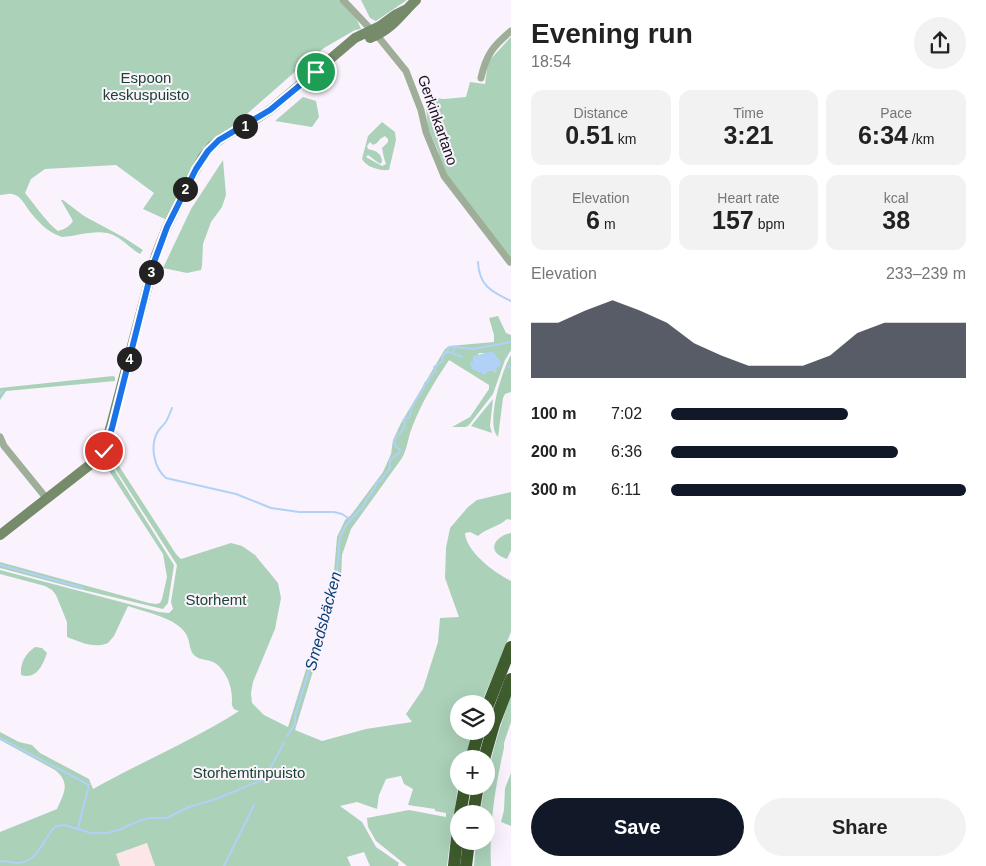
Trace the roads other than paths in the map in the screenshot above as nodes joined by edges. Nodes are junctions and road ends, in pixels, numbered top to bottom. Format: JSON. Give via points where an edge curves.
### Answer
{"nodes":[{"id":1,"x":343,"y":0,"type":"edge"},
{"id":2,"x":416,"y":0,"type":"edge"},
{"id":3,"x":511,"y":31,"type":"edge"},
{"id":4,"x":374,"y":33,"type":"junction"},
{"id":5,"x":481,"y":78,"type":"dead end"},
{"id":6,"x":510,"y":262,"type":"edge"},
{"id":7,"x":0,"y":437,"type":"edge"},
{"id":8,"x":46,"y":499,"type":"junction"},
{"id":9,"x":0,"y":535,"type":"edge"},
{"id":10,"x":511,"y":647,"type":"edge"},
{"id":11,"x":511,"y":679,"type":"edge"},
{"id":12,"x":492,"y":695,"type":"edge"},
{"id":13,"x":487,"y":750,"type":"edge"},
{"id":14,"x":456,"y":850,"type":"edge"},
{"id":15,"x":468,"y":850,"type":"edge"},
{"id":16,"x":454,"y":866,"type":"edge"},
{"id":17,"x":466,"y":866,"type":"edge"}],
"edges":[{"from":1,"to":4,"type":"street","name":"Gerkinkartano"},
{"from":2,"to":4,"type":"main road","via":[[384,32]]},
{"from":3,"to":5,"type":"street","via":[[490,51]]},
{"from":4,"to":6,"type":"street","name":"Gerkinkartano","via":[[406,71],[444,176]]},
{"from":4,"to":8,"type":"main road","via":[[350,44],[270,110],[222,138],[203,157],[156,255],[106,448]]},
{"from":7,"to":8,"type":"street"},
{"from":8,"to":9,"type":"main road"},
{"from":10,"to":12,"type":"highway"},
{"from":11,"to":13,"type":"highway"},
{"from":14,"to":16,"type":"highway"},
{"from":15,"to":17,"type":"highway"}]}
